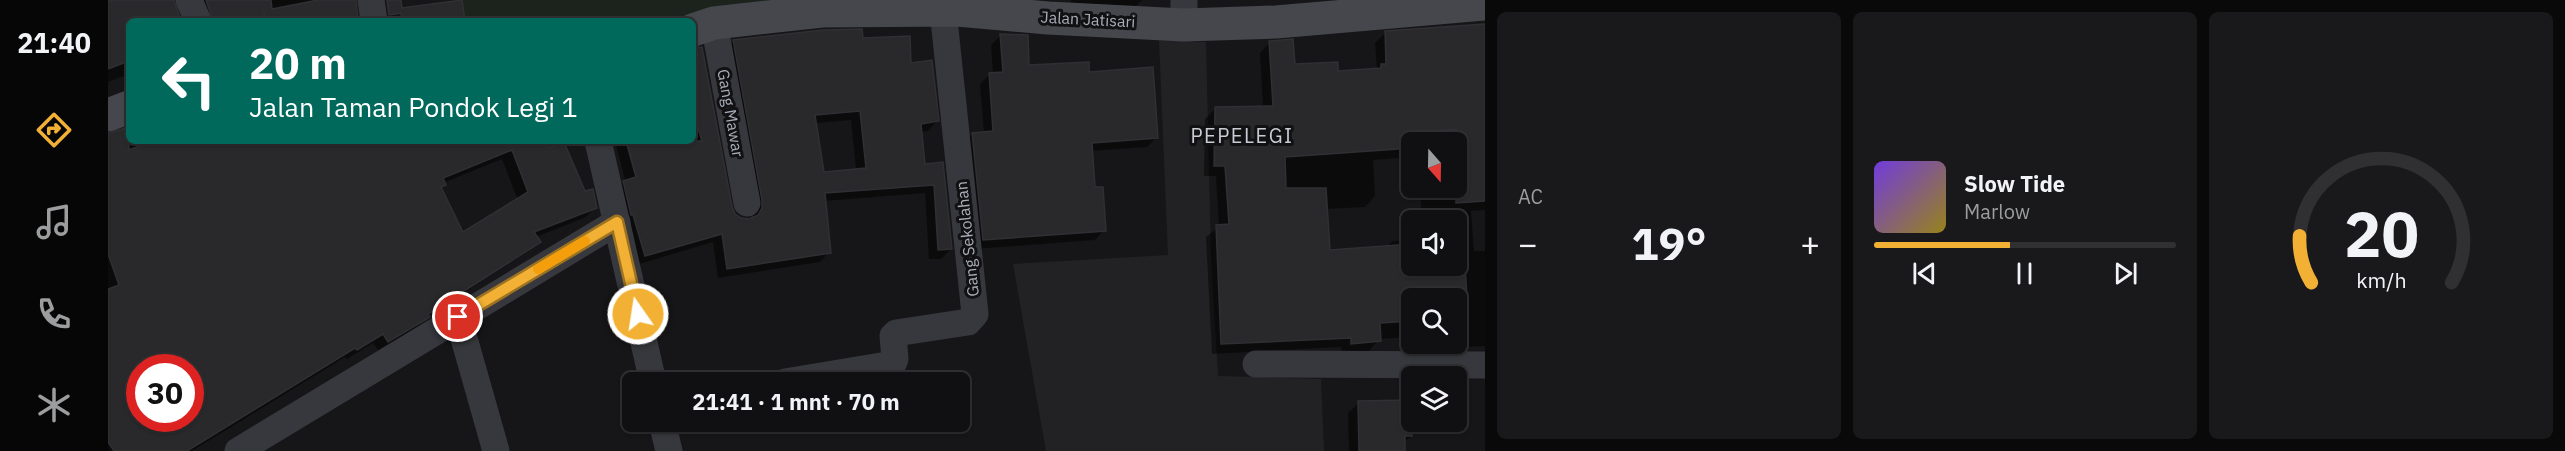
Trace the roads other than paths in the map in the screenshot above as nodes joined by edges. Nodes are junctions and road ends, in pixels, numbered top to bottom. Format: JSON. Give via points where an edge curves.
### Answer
{"nodes":[{"id":1,"x":189,"y":0,"type":"edge"},
{"id":2,"x":371,"y":0,"type":"edge"},
{"id":3,"x":1485,"y":4,"type":"edge"},
{"id":4,"x":1395,"y":6,"type":"edge"},
{"id":5,"x":952,"y":7,"type":"edge"},
{"id":6,"x":1048,"y":9,"type":"edge"},
{"id":7,"x":1184,"y":12,"type":"edge"},
{"id":8,"x":197,"y":18,"type":"edge"},
{"id":9,"x":374,"y":18,"type":"edge"},
{"id":10,"x":704,"y":26,"type":"edge"},
{"id":11,"x":126,"y":108,"type":"edge"},
{"id":12,"x":108,"y":115,"type":"edge"},
{"id":13,"x":599,"y":144,"type":"edge"},
{"id":14,"x":747,"y":203,"type":"dead end"},
{"id":15,"x":617,"y":222,"type":"junction"},
{"id":16,"x":458,"y":317,"type":"junction"},
{"id":17,"x":1256,"y":364,"type":"dead end"},
{"id":18,"x":1485,"y":365,"type":"edge"},
{"id":19,"x":651,"y":372,"type":"edge"},
{"id":20,"x":845,"y":372,"type":"edge"},
{"id":21,"x":664,"y":432,"type":"edge"},
{"id":22,"x":238,"y":451,"type":"edge"},
{"id":23,"x":496,"y":451,"type":"edge"},
{"id":24,"x":669,"y":451,"type":"edge"}],
"edges":[{"from":1,"to":8,"type":"street"},
{"from":2,"to":9,"type":"street"},
{"from":3,"to":4,"type":"street","name":"Jalan Jatisari"},
{"from":4,"to":7,"type":"street","name":"Jalan Jatisari","via":[[1276,22]]},
{"from":5,"to":6,"type":"street","name":"Jalan Jatisari"},
{"from":5,"to":10,"type":"street","name":"Jalan Jatisari","via":[[822,11]]},
{"from":5,"to":20,"type":"street","name":"Gang Sekolahan","via":[[974,318],[896,333],[893,364]]},
{"from":6,"to":7,"type":"street","name":"Jalan Jatisari"},
{"from":10,"to":14,"type":"street","name":"Gang Mawar"},
{"from":11,"to":12,"type":"street"},
{"from":13,"to":15,"type":"street"},
{"from":15,"to":16,"type":"street"},
{"from":15,"to":19,"type":"street"},
{"from":16,"to":22,"type":"street"},
{"from":16,"to":23,"type":"street"},
{"from":17,"to":18,"type":"street"},
{"from":21,"to":24,"type":"street"}]}
